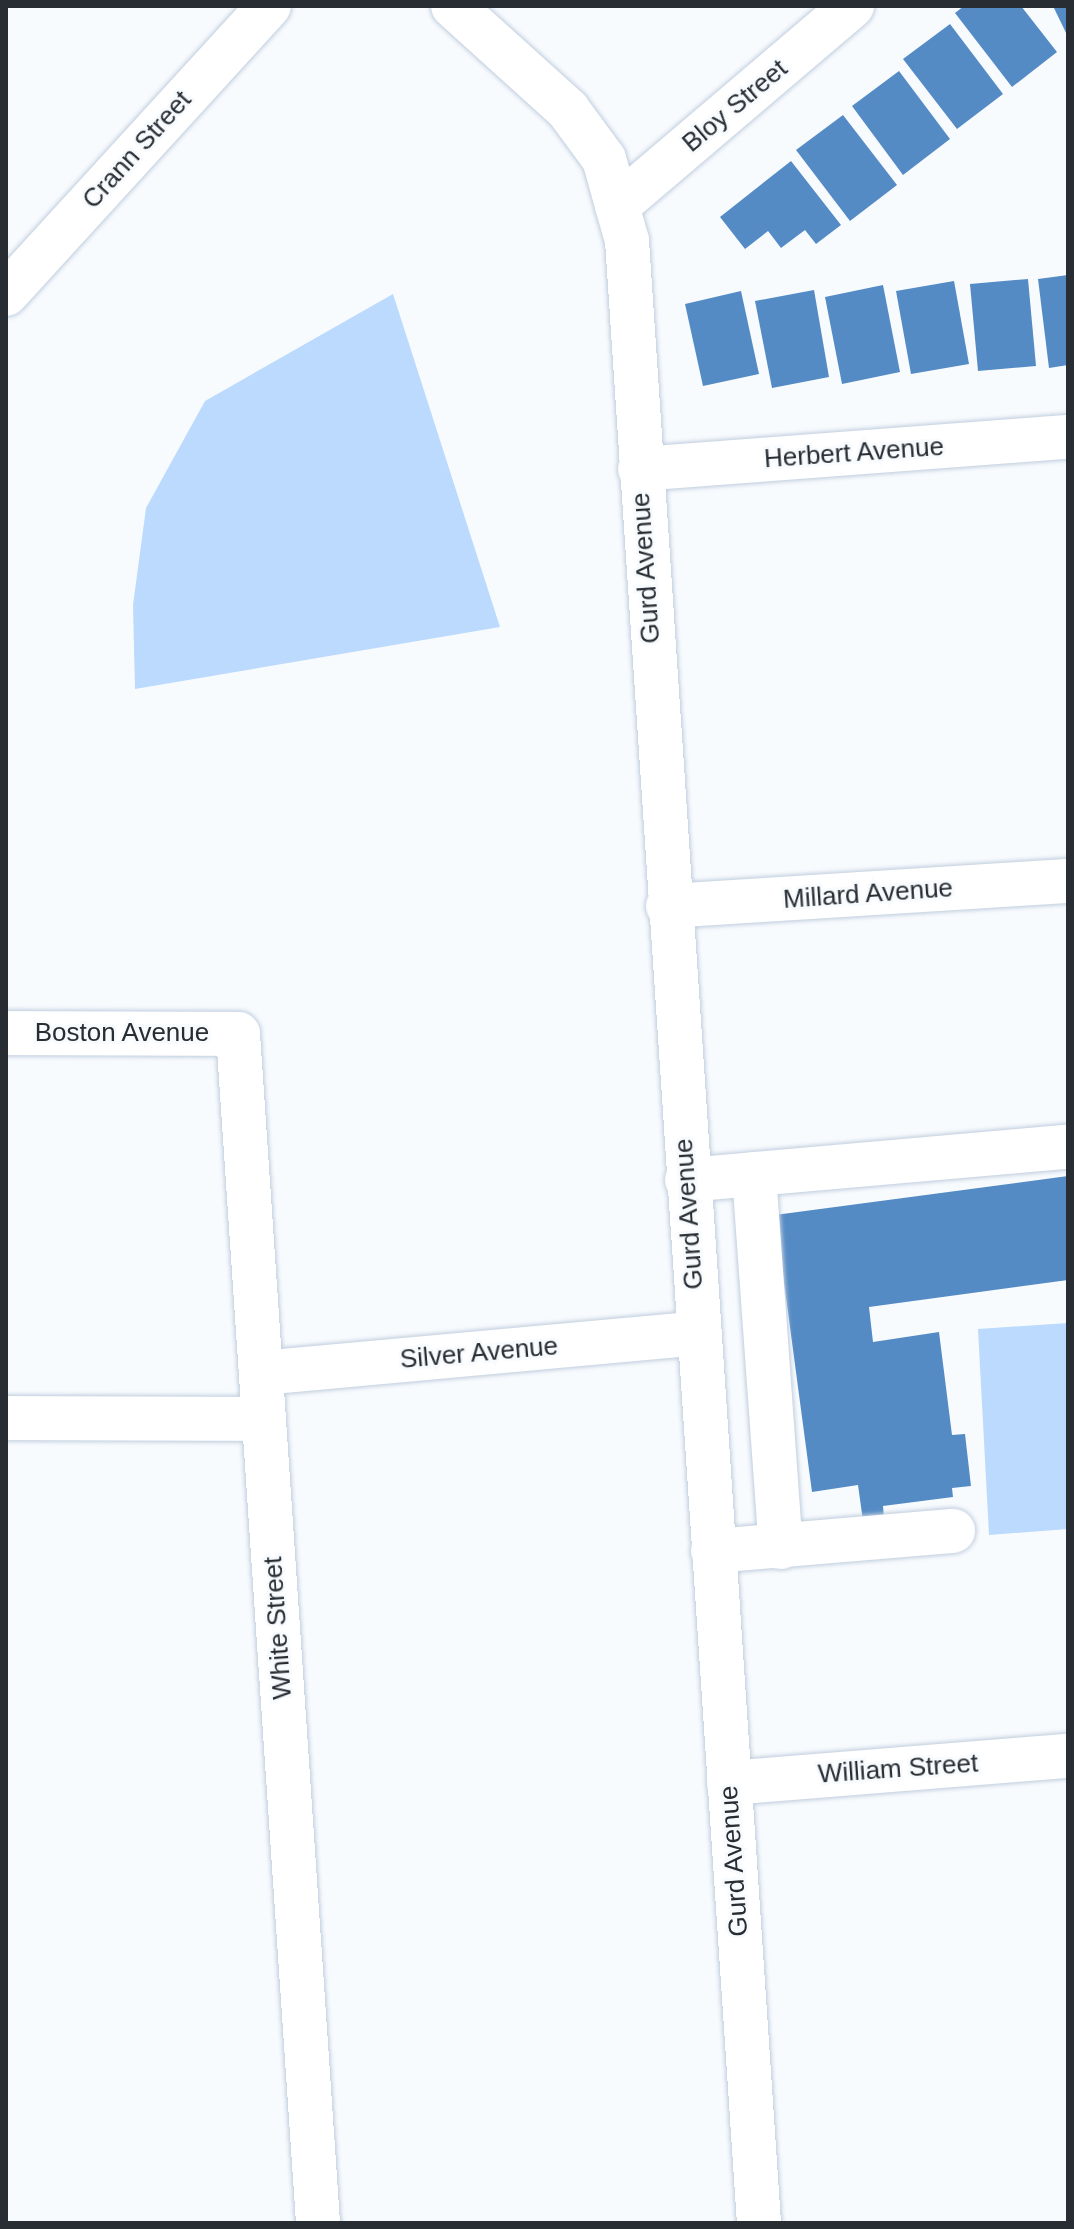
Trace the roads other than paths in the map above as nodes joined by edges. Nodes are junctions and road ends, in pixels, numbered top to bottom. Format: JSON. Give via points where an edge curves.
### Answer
{"nodes":[{"id":1,"x":269,"y":6,"type":"edge"},
{"id":2,"x":453,"y":6,"type":"edge"},
{"id":3,"x":852,"y":6,"type":"edge"},
{"id":4,"x":617,"y":206,"type":"junction"},
{"id":5,"x":6,"y":294,"type":"edge"},
{"id":6,"x":1068,"y":437,"type":"edge"},
{"id":7,"x":640,"y":469,"type":"junction"},
{"id":8,"x":1068,"y":881,"type":"edge"},
{"id":9,"x":668,"y":906,"type":"junction"},
{"id":10,"x":6,"y":1033,"type":"edge"},
{"id":11,"x":238,"y":1034,"type":"joint"},
{"id":12,"x":1068,"y":1147,"type":"edge"},
{"id":13,"x":754,"y":1174,"type":"junction"},
{"id":14,"x":687,"y":1180,"type":"junction"},
{"id":15,"x":697,"y":1333,"type":"junction"},
{"id":16,"x":261,"y":1373,"type":"junction"},
{"id":17,"x":6,"y":1418,"type":"edge"},
{"id":18,"x":264,"y":1419,"type":"junction"},
{"id":19,"x":953,"y":1531,"type":"dead end"},
{"id":20,"x":781,"y":1547,"type":"junction"},
{"id":21,"x":713,"y":1551,"type":"junction"},
{"id":22,"x":1068,"y":1756,"type":"edge"},
{"id":23,"x":729,"y":1783,"type":"junction"},
{"id":24,"x":318,"y":2223,"type":"edge"},
{"id":25,"x":759,"y":2223,"type":"edge"}],
"edges":[{"from":1,"to":5,"type":"street","name":"Crann Street"},
{"from":2,"to":4,"type":"street","name":"Gurd Avenue","via":[[568,110],[604,159]]},
{"from":3,"to":4,"type":"street","name":"Bloy Street"},
{"from":4,"to":7,"type":"street","name":"Gurd Avenue","via":[[632,301]]},
{"from":6,"to":7,"type":"street","name":"Herbert Avenue"},
{"from":7,"to":9,"type":"street","name":"Gurd Avenue"},
{"from":8,"to":9,"type":"street","name":"Millard Avenue"},
{"from":9,"to":14,"type":"street","name":"Gurd Avenue"},
{"from":10,"to":11,"type":"street","name":"Boston Avenue"},
{"from":11,"to":16,"type":"street","name":"White Street"},
{"from":12,"to":13,"type":"street"},
{"from":13,"to":14,"type":"street"},
{"from":13,"to":20,"type":"street"},
{"from":14,"to":15,"type":"street","name":"Gurd Avenue"},
{"from":15,"to":16,"type":"street","name":"Silver Avenue"},
{"from":15,"to":21,"type":"street","name":"Gurd Avenue"},
{"from":16,"to":18,"type":"street","name":"White Street"},
{"from":17,"to":18,"type":"street"},
{"from":18,"to":24,"type":"street","name":"White Street"},
{"from":19,"to":20,"type":"street"},
{"from":20,"to":21,"type":"street"},
{"from":21,"to":23,"type":"street","name":"Gurd Avenue"},
{"from":22,"to":23,"type":"street","name":"William Street"},
{"from":23,"to":25,"type":"street","name":"Gurd Avenue"}]}
